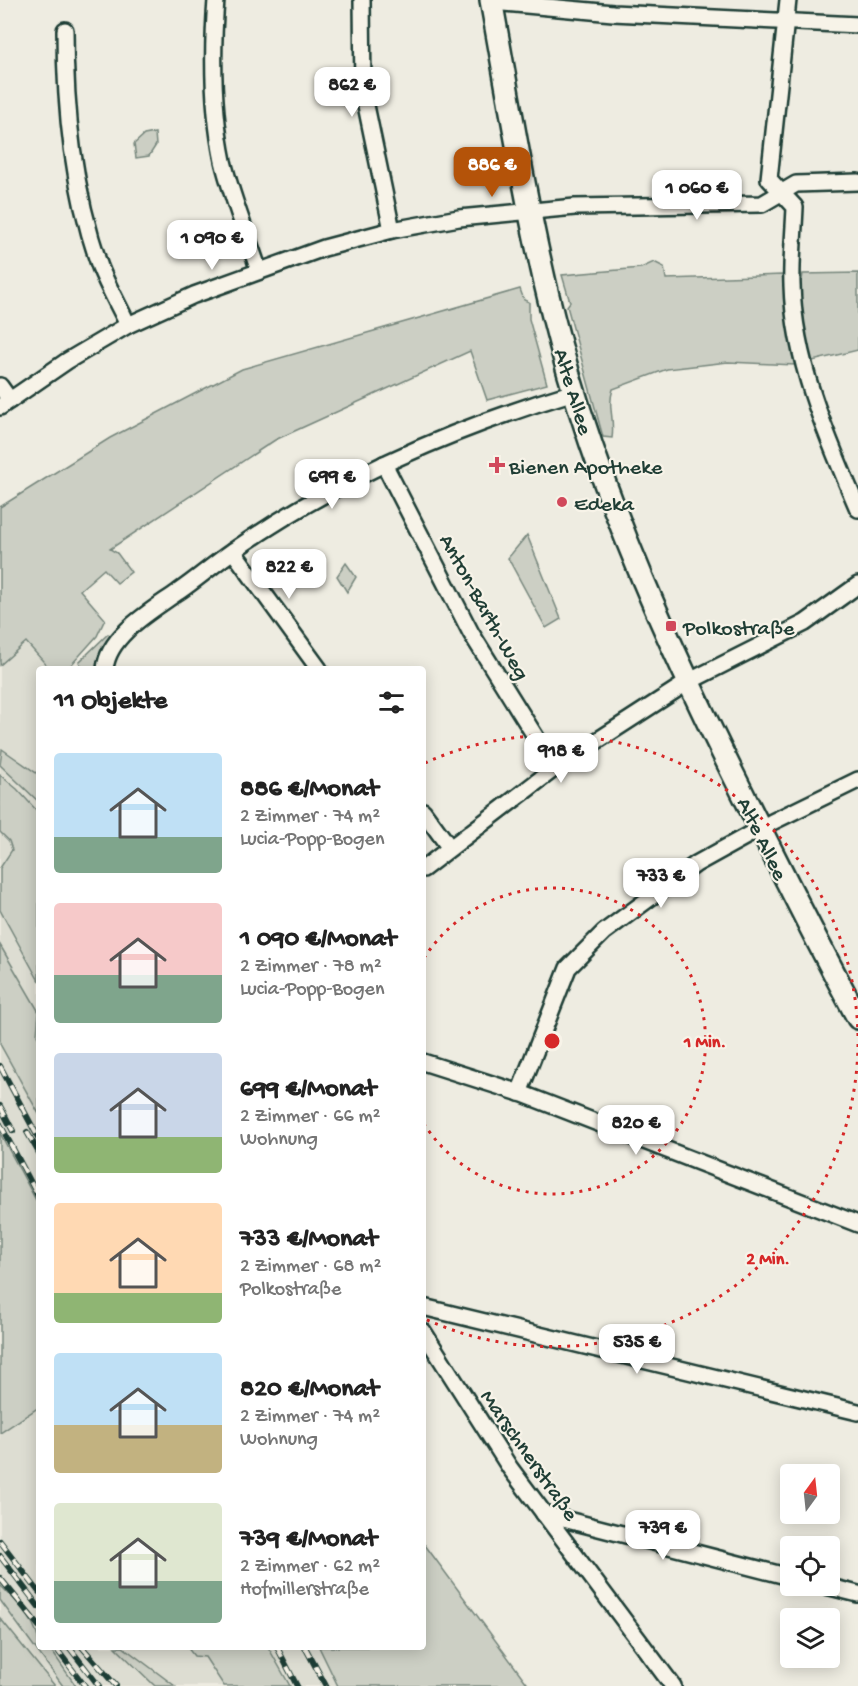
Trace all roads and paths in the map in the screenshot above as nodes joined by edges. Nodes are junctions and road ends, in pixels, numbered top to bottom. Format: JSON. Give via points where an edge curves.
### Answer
{"nodes":[{"id":1,"x":216,"y":0,"type":"edge"},
{"id":2,"x":362,"y":0,"type":"edge"},
{"id":3,"x":788,"y":0,"type":"edge"},
{"id":4,"x":491,"y":1,"type":"edge"},
{"id":5,"x":786,"y":22,"type":"junction"},
{"id":6,"x":858,"y":25,"type":"edge"},
{"id":7,"x":65,"y":30,"type":"dead end"},
{"id":8,"x":858,"y":182,"type":"edge"},
{"id":9,"x":781,"y":193,"type":"junction"},
{"id":10,"x":529,"y":211,"type":"junction"},
{"id":11,"x":392,"y":230,"type":"junction"},
{"id":12,"x":259,"y":271,"type":"junction"},
{"id":13,"x":128,"y":325,"type":"junction"},
{"id":14,"x":0,"y":386,"type":"edge"},
{"id":15,"x":574,"y":392,"type":"junction"},
{"id":16,"x":5,"y":403,"type":"edge"},
{"id":17,"x":384,"y":464,"type":"junction"},
{"id":18,"x":858,"y":509,"type":"edge"},
{"id":19,"x":232,"y":551,"type":"junction"},
{"id":20,"x":858,"y":585,"type":"edge"},
{"id":21,"x":106,"y":666,"type":"edge"},
{"id":22,"x":317,"y":666,"type":"edge"},
{"id":23,"x":688,"y":682,"type":"junction"},
{"id":24,"x":555,"y":768,"type":"junction"},
{"id":25,"x":858,"y":780,"type":"edge"},
{"id":26,"x":426,"y":815,"type":"edge"},
{"id":27,"x":760,"y":829,"type":"junction"},
{"id":28,"x":450,"y":848,"type":"junction"},
{"id":29,"x":426,"y":866,"type":"edge"},
{"id":30,"x":858,"y":1018,"type":"edge"},
{"id":31,"x":426,"y":1063,"type":"edge"},
{"id":32,"x":519,"y":1094,"type":"junction"},
{"id":33,"x":858,"y":1224,"type":"edge"},
{"id":34,"x":426,"y":1308,"type":"edge"},
{"id":35,"x":426,"y":1336,"type":"edge"},
{"id":36,"x":858,"y":1412,"type":"edge"},
{"id":37,"x":544,"y":1514,"type":"junction"},
{"id":38,"x":780,"y":1574,"type":"edge"},
{"id":39,"x":840,"y":1590,"type":"edge"},
{"id":40,"x":858,"y":1594,"type":"edge"},
{"id":41,"x":673,"y":1686,"type":"edge"}],
"edges":[{"from":1,"to":12,"type":"street","via":[[213,57],[221,144]]},
{"from":2,"to":11,"type":"street","via":[[363,91]]},
{"from":3,"to":5,"type":"street"},
{"from":4,"to":5,"type":"street"},
{"from":4,"to":10,"type":"street","name":"Alte Allee"},
{"from":5,"to":6,"type":"street"},
{"from":5,"to":9,"type":"street","via":[[769,179]]},
{"from":7,"to":13,"type":"street","via":[[65,93],[82,208],[101,268]]},
{"from":8,"to":9,"type":"street","via":[[796,184]]},
{"from":9,"to":10,"type":"street","via":[[762,204]]},
{"from":9,"to":18,"type":"street","via":[[795,207],[792,286],[802,359]]},
{"from":10,"to":11,"type":"street"},
{"from":10,"to":15,"type":"street","name":"Alte Allee"},
{"from":11,"to":12,"type":"street"},
{"from":12,"to":13,"type":"street"},
{"from":13,"to":16,"type":"street"},
{"from":14,"to":16,"type":"street"},
{"from":15,"to":17,"type":"street","via":[[465,430]]},
{"from":15,"to":23,"type":"street","name":"Alte Allee","via":[[645,587]]},
{"from":17,"to":19,"type":"street","via":[[313,501]]},
{"from":17,"to":24,"type":"street","name":"Anton-Barth-Weg","via":[[471,633]]},
{"from":19,"to":21,"type":"street","via":[[119,639]]},
{"from":19,"to":22,"type":"street"},
{"from":20,"to":23,"type":"street","via":[[805,623]]},
{"from":23,"to":24,"type":"street"},
{"from":23,"to":27,"type":"street","name":"Alte Allee"},
{"from":24,"to":28,"type":"street"},
{"from":25,"to":27,"type":"street"},
{"from":26,"to":28,"type":"street"},
{"from":27,"to":30,"type":"street","name":"Alte Allee"},
{"from":27,"to":32,"type":"street","via":[[696,864],[640,904],[568,968]]},
{"from":28,"to":29,"type":"street"},
{"from":31,"to":32,"type":"street"},
{"from":32,"to":33,"type":"street"},
{"from":34,"to":36,"type":"street"},
{"from":35,"to":37,"type":"street","name":"Marschnerstraße","via":[[466,1402]]},
{"from":37,"to":38,"type":"street"},
{"from":37,"to":41,"type":"street","name":"Marschnerstraße"},
{"from":39,"to":40,"type":"street"}]}
